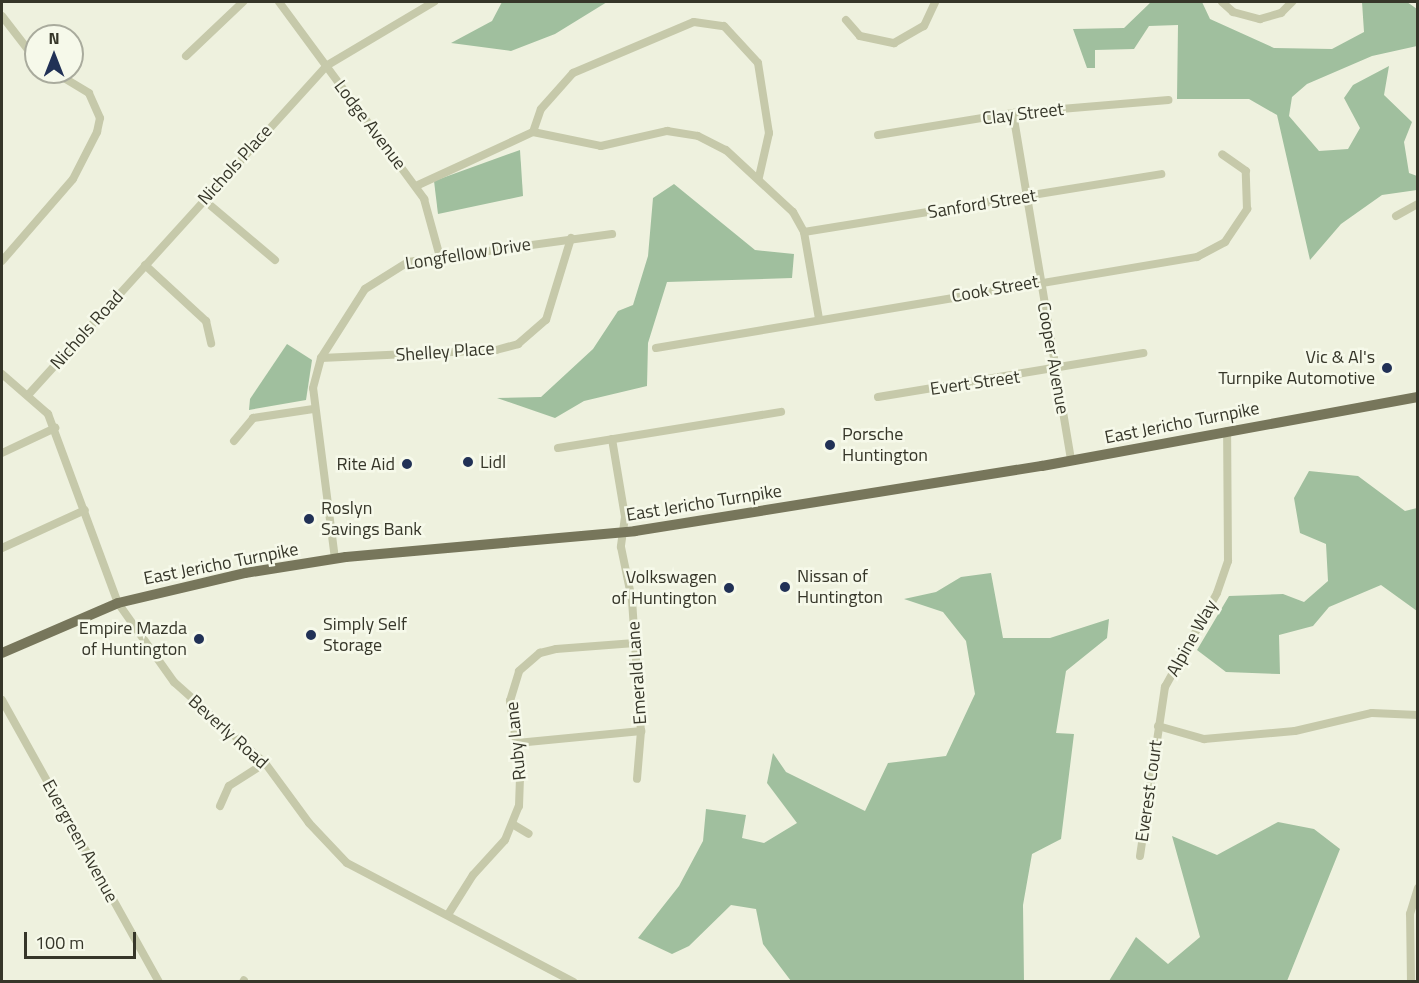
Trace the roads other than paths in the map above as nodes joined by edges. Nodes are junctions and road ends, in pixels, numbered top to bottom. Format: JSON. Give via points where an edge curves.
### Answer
{"nodes":[{"id":1,"x":243,"y":2,"type":"edge"},
{"id":2,"x":434,"y":2,"type":"edge"},
{"id":3,"x":935,"y":2,"type":"edge"},
{"id":4,"x":1222,"y":2,"type":"edge"},
{"id":5,"x":1292,"y":2,"type":"edge"},
{"id":6,"x":283,"y":3,"type":"edge"},
{"id":7,"x":2,"y":16,"type":"edge"},
{"id":8,"x":846,"y":20,"type":"dead end"},
{"id":9,"x":24,"y":44,"type":"edge"},
{"id":10,"x":186,"y":56,"type":"dead end"},
{"id":11,"x":326,"y":66,"type":"junction"},
{"id":12,"x":74,"y":84,"type":"edge"},
{"id":13,"x":1168,"y":100,"type":"dead end"},
{"id":14,"x":1012,"y":113,"type":"junction"},
{"id":15,"x":532,"y":132,"type":"junction"},
{"id":16,"x":878,"y":135,"type":"dead end"},
{"id":17,"x":1222,"y":154,"type":"dead end"},
{"id":18,"x":1161,"y":174,"type":"dead end"},
{"id":19,"x":759,"y":177,"type":"junction"},
{"id":20,"x":416,"y":186,"type":"junction"},
{"id":21,"x":1026,"y":197,"type":"junction"},
{"id":22,"x":204,"y":200,"type":"junction"},
{"id":23,"x":1418,"y":204,"type":"edge"},
{"id":24,"x":1396,"y":216,"type":"dead end"},
{"id":25,"x":804,"y":232,"type":"junction"},
{"id":26,"x":612,"y":234,"type":"dead end"},
{"id":27,"x":571,"y":238,"type":"junction"},
{"id":28,"x":440,"y":257,"type":"junction"},
{"id":29,"x":275,"y":260,"type":"dead end"},
{"id":30,"x":2,"y":261,"type":"edge"},
{"id":31,"x":145,"y":266,"type":"junction"},
{"id":32,"x":1040,"y":281,"type":"junction"},
{"id":33,"x":819,"y":319,"type":"junction"},
{"id":34,"x":211,"y":342,"type":"dead end"},
{"id":35,"x":656,"y":348,"type":"dead end"},
{"id":36,"x":1143,"y":353,"type":"dead end"},
{"id":37,"x":321,"y":358,"type":"junction"},
{"id":38,"x":1056,"y":370,"type":"junction"},
{"id":39,"x":2,"y":374,"type":"edge"},
{"id":40,"x":29,"y":394,"type":"junction"},
{"id":41,"x":878,"y":397,"type":"dead end"},
{"id":42,"x":1418,"y":397,"type":"edge"},
{"id":43,"x":313,"y":409,"type":"junction"},
{"id":44,"x":781,"y":412,"type":"dead end"},
{"id":45,"x":55,"y":428,"type":"junction"},
{"id":46,"x":1227,"y":431,"type":"junction"},
{"id":47,"x":612,"y":439,"type":"junction"},
{"id":48,"x":234,"y":441,"type":"dead end"},
{"id":49,"x":558,"y":448,"type":"dead end"},
{"id":50,"x":2,"y":453,"type":"edge"},
{"id":51,"x":1071,"y":461,"type":"junction"},
{"id":52,"x":85,"y":510,"type":"junction"},
{"id":53,"x":623,"y":532,"type":"junction"},
{"id":54,"x":2,"y":548,"type":"edge"},
{"id":55,"x":335,"y":559,"type":"junction"},
{"id":56,"x":118,"y":603,"type":"junction"},
{"id":57,"x":635,"y":644,"type":"junction"},
{"id":58,"x":2,"y":653,"type":"edge"},
{"id":59,"x":2,"y":700,"type":"edge"},
{"id":60,"x":1418,"y":716,"type":"edge"},
{"id":61,"x":1158,"y":726,"type":"junction"},
{"id":62,"x":641,"y":731,"type":"junction"},
{"id":63,"x":518,"y":743,"type":"junction"},
{"id":64,"x":265,"y":763,"type":"junction"},
{"id":65,"x":637,"y":779,"type":"dead end"},
{"id":66,"x":220,"y":806,"type":"dead end"},
{"id":67,"x":514,"y":825,"type":"junction"},
{"id":68,"x":529,"y":834,"type":"dead end"},
{"id":69,"x":1140,"y":856,"type":"dead end"},
{"id":70,"x":1418,"y":888,"type":"edge"},
{"id":71,"x":449,"y":913,"type":"junction"},
{"id":72,"x":159,"y":981,"type":"edge"},
{"id":73,"x":574,"y":981,"type":"edge"},
{"id":74,"x":1411,"y":981,"type":"edge"}],
"edges":[{"from":1,"to":10,"type":"street"},
{"from":2,"to":11,"type":"street","name":"Nichols Place"},
{"from":3,"to":8,"type":"street","via":[[924,26],[894,43],[860,36]]},
{"from":4,"to":5,"type":"street","via":[[1233,12],[1260,19],[1281,13]]},
{"from":6,"to":11,"type":"street","name":"Lodge Avenue"},
{"from":7,"to":9,"type":"street"},
{"from":11,"to":20,"type":"street","name":"Lodge Avenue"},
{"from":11,"to":22,"type":"street","name":"Nichols Place"},
{"from":12,"to":30,"type":"street","via":[[89,93],[100,118],[97,132],[73,179]]},
{"from":13,"to":14,"type":"street","name":"Clay Street"},
{"from":14,"to":16,"type":"street","name":"Clay Street"},
{"from":14,"to":21,"type":"street","name":"Cooper Avenue"},
{"from":15,"to":19,"type":"street","via":[[601,146],[682,132],[712,141]]},
{"from":15,"to":19,"type":"street","via":[[541,110],[573,73],[678,26],[708,22],[724,26],[743,41],[766,84],[769,133]]},
{"from":15,"to":20,"type":"street"},
{"from":17,"to":32,"type":"street","name":"Cook Street","via":[[1246,171],[1250,190],[1247,209],[1225,242],[1197,257]]},
{"from":18,"to":21,"type":"street","name":"Sanford Street"},
{"from":19,"to":25,"type":"street","via":[[793,212]]},
{"from":20,"to":28,"type":"street","name":"Lodge Avenue","via":[[432,213]]},
{"from":21,"to":25,"type":"street","name":"Sanford Street"},
{"from":21,"to":32,"type":"street","name":"Cooper Avenue"},
{"from":22,"to":29,"type":"street"},
{"from":22,"to":31,"type":"street","name":"Nichols Place"},
{"from":23,"to":24,"type":"street"},
{"from":25,"to":33,"type":"street"},
{"from":26,"to":27,"type":"street","name":"Longfellow Drive"},
{"from":27,"to":28,"type":"street","name":"Longfellow Drive"},
{"from":27,"to":37,"type":"street","name":"Shelley Place","via":[[546,320],[518,344],[496,350]]},
{"from":28,"to":37,"type":"street","name":"Longfellow Drive","via":[[394,266],[375,279]]},
{"from":31,"to":34,"type":"street","via":[[206,321]]},
{"from":31,"to":40,"type":"street","name":"Nichols Road"},
{"from":32,"to":33,"type":"street","name":"Cook Street"},
{"from":32,"to":38,"type":"street","name":"Cooper Avenue"},
{"from":33,"to":35,"type":"street","name":"Cook Street"},
{"from":36,"to":38,"type":"street","name":"Evert Street"},
{"from":37,"to":43,"type":"street","name":"Longfellow Drive"},
{"from":38,"to":41,"type":"street","name":"Evert Street"},
{"from":38,"to":51,"type":"street","name":"Cooper Avenue"},
{"from":39,"to":40,"type":"street","name":"Beverly Road"},
{"from":40,"to":45,"type":"street","name":"Beverly Road"},
{"from":42,"to":46,"type":"main road","name":"East Jericho Turnpike"},
{"from":43,"to":48,"type":"street","via":[[254,418]]},
{"from":43,"to":55,"type":"street","name":"Longfellow Drive"},
{"from":44,"to":47,"type":"street"},
{"from":45,"to":50,"type":"street"},
{"from":45,"to":52,"type":"street","name":"Beverly Road"},
{"from":46,"to":51,"type":"main road","name":"East Jericho Turnpike"},
{"from":46,"to":61,"type":"street","name":"Alpine Way","via":[[1228,561],[1217,593],[1165,687]]},
{"from":47,"to":49,"type":"street"},
{"from":47,"to":53,"type":"street","name":"Emerald Lane"},
{"from":51,"to":53,"type":"main road","name":"East Jericho Turnpike"},
{"from":52,"to":54,"type":"street"},
{"from":52,"to":56,"type":"street","name":"Beverly Road"},
{"from":53,"to":55,"type":"main road","name":"East Jericho Turnpike"},
{"from":53,"to":57,"type":"street","name":"Emerald Lane"},
{"from":55,"to":56,"type":"main road","name":"East Jericho Turnpike","via":[[203,581]]},
{"from":56,"to":58,"type":"main road","name":"East Jericho Turnpike"},
{"from":56,"to":64,"type":"street","name":"Beverly Road","via":[[168,676]]},
{"from":57,"to":62,"type":"street","name":"Emerald Lane"},
{"from":57,"to":63,"type":"street","name":"Ruby Lane","via":[[556,649],[528,661],[512,686]]},
{"from":59,"to":72,"type":"street","name":"Evergreen Avenue"},
{"from":60,"to":61,"type":"street","via":[[1372,713],[1295,731],[1204,739]]},
{"from":61,"to":69,"type":"street","name":"Everest Court"},
{"from":62,"to":63,"type":"street"},
{"from":62,"to":65,"type":"street","name":"Emerald Lane"},
{"from":63,"to":67,"type":"street","name":"Ruby Lane","via":[[521,788]]},
{"from":64,"to":66,"type":"street","via":[[229,786]]},
{"from":64,"to":71,"type":"street","name":"Beverly Road","via":[[321,838],[347,862]]},
{"from":67,"to":68,"type":"street"},
{"from":67,"to":71,"type":"street","name":"Ruby Lane"},
{"from":70,"to":74,"type":"street","via":[[1409,920]]},
{"from":71,"to":73,"type":"street","name":"Beverly Road"}]}
